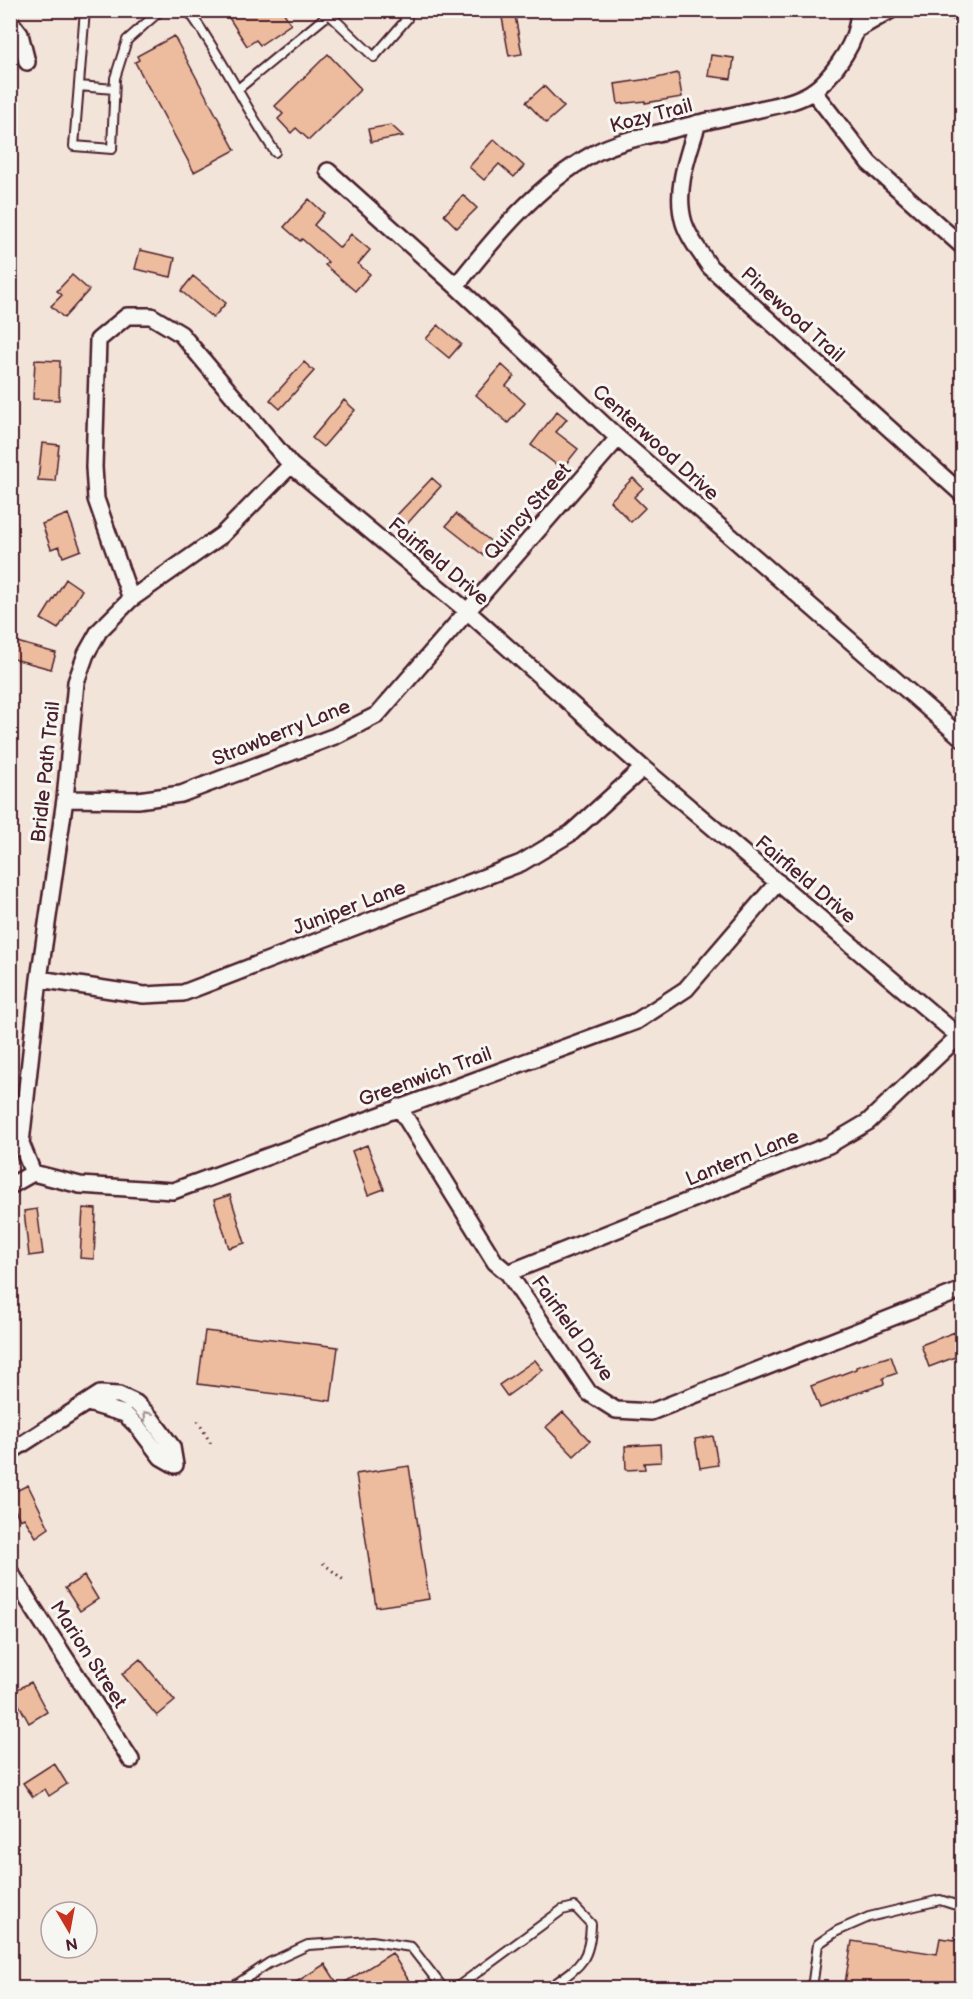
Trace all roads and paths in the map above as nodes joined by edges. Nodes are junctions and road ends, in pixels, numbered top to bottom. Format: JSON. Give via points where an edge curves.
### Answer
{"nodes":[{"id":1,"x":85,"y":10,"type":"edge"},
{"id":2,"x":162,"y":10,"type":"edge"},
{"id":3,"x":188,"y":10,"type":"edge"},
{"id":4,"x":398,"y":10,"type":"edge"},
{"id":5,"x":859,"y":10,"type":"edge"},
{"id":6,"x":891,"y":10,"type":"edge"},
{"id":7,"x":955,"y":10,"type":"edge"},
{"id":8,"x":327,"y":12,"type":"edge"},
{"id":9,"x":963,"y":14,"type":"edge"},
{"id":10,"x":10,"y":21,"type":"edge"},
{"id":11,"x":856,"y":30,"type":"junction"},
{"id":12,"x":27,"y":62,"type":"dead end"},
{"id":13,"x":79,"y":86,"type":"junction"},
{"id":14,"x":114,"y":89,"type":"junction"},
{"id":15,"x":238,"y":89,"type":"junction"},
{"id":16,"x":813,"y":91,"type":"junction"},
{"id":17,"x":698,"y":123,"type":"junction"},
{"id":18,"x":275,"y":152,"type":"dead end"},
{"id":19,"x":328,"y":171,"type":"dead end"},
{"id":20,"x":963,"y":246,"type":"edge"},
{"id":21,"x":456,"y":286,"type":"junction"},
{"id":22,"x":618,"y":438,"type":"junction"},
{"id":23,"x":291,"y":465,"type":"junction"},
{"id":24,"x":963,"y":494,"type":"edge"},
{"id":25,"x":131,"y":599,"type":"junction"},
{"id":26,"x":467,"y":611,"type":"junction"},
{"id":27,"x":963,"y":738,"type":"edge"},
{"id":28,"x":642,"y":768,"type":"junction"},
{"id":29,"x":65,"y":799,"type":"junction"},
{"id":30,"x":778,"y":882,"type":"junction"},
{"id":31,"x":39,"y":979,"type":"junction"},
{"id":32,"x":962,"y":1036,"type":"edge"},
{"id":33,"x":399,"y":1107,"type":"junction"},
{"id":34,"x":33,"y":1173,"type":"junction"},
{"id":35,"x":10,"y":1186,"type":"edge"},
{"id":36,"x":508,"y":1273,"type":"junction"},
{"id":37,"x":963,"y":1290,"type":"edge"},
{"id":38,"x":88,"y":1403,"type":"junction"},
{"id":39,"x":198,"y":1421,"type":"dead end"},
{"id":40,"x":211,"y":1444,"type":"dead end"},
{"id":41,"x":10,"y":1452,"type":"edge"},
{"id":42,"x":323,"y":1563,"type":"dead end"},
{"id":43,"x":10,"y":1572,"type":"edge"},
{"id":44,"x":346,"y":1582,"type":"dead end"},
{"id":45,"x":131,"y":1760,"type":"dead end"},
{"id":46,"x":963,"y":1907,"type":"edge"},
{"id":47,"x":231,"y":1989,"type":"edge"},
{"id":48,"x":443,"y":1989,"type":"edge"},
{"id":49,"x":456,"y":1989,"type":"edge"},
{"id":50,"x":549,"y":1989,"type":"edge"},
{"id":51,"x":812,"y":1989,"type":"edge"}],
"edges":[{"from":1,"to":13,"type":"lane"},
{"from":2,"to":14,"type":"lane","via":[[126,40]]},
{"from":3,"to":15,"type":"lane"},
{"from":4,"to":8,"type":"lane","via":[[407,19],[374,57]]},
{"from":5,"to":11,"type":"street","name":"Kozy Trail"},
{"from":6,"to":11,"type":"street"},
{"from":7,"to":9,"type":"street"},
{"from":8,"to":15,"type":"lane"},
{"from":10,"to":12,"type":"street","via":[[20,34]]},
{"from":11,"to":16,"type":"street","name":"Kozy Trail","via":[[831,74]]},
{"from":13,"to":14,"type":"lane"},
{"from":13,"to":14,"type":"lane","via":[[74,146],[112,150]]},
{"from":15,"to":18,"type":"lane"},
{"from":16,"to":17,"type":"street","name":"Kozy Trail","via":[[785,103]]},
{"from":16,"to":20,"type":"street","via":[[869,163]]},
{"from":17,"to":21,"type":"street","name":"Kozy Trail","via":[[635,138],[591,155],[551,183],[521,211]]},
{"from":17,"to":24,"type":"street","name":"Pinewood Trail","via":[[681,185],[684,223],[694,244],[731,287]]},
{"from":19,"to":21,"type":"street","name":"Centerwood Drive"},
{"from":21,"to":22,"type":"street","name":"Centerwood Drive"},
{"from":22,"to":26,"type":"street","name":"Quincy Street"},
{"from":22,"to":27,"type":"street","name":"Centerwood Drive"},
{"from":23,"to":25,"type":"street","name":"Bridle Path Trail","via":[[222,535]]},
{"from":23,"to":25,"type":"street","name":"Fairfield Drive","via":[[181,334],[151,316],[127,316],[98,340],[96,499]]},
{"from":23,"to":26,"type":"street","name":"Fairfield Drive"},
{"from":25,"to":29,"type":"street","name":"Bridle Path Trail","via":[[99,631],[76,682]]},
{"from":26,"to":28,"type":"street","name":"Fairfield Drive"},
{"from":26,"to":29,"type":"street","name":"Strawberry Lane","via":[[377,715],[335,736],[181,794],[138,800]]},
{"from":28,"to":30,"type":"street","name":"Fairfield Drive"},
{"from":28,"to":31,"type":"street","name":"Juniper Lane","via":[[572,833],[521,863],[183,993],[144,995]]},
{"from":29,"to":31,"type":"street","name":"Bridle Path Trail"},
{"from":30,"to":32,"type":"street","name":"Fairfield Drive"},
{"from":30,"to":33,"type":"street","name":"Greenwich Trail","via":[[686,989],[637,1021]]},
{"from":31,"to":34,"type":"street","name":"Bridle Path Trail","via":[[21,1143]]},
{"from":32,"to":36,"type":"street","name":"Lantern Lane","via":[[867,1122],[830,1145]]},
{"from":33,"to":34,"type":"street","name":"Greenwich Trail","via":[[173,1191],[80,1185]]},
{"from":33,"to":36,"type":"street","name":"Fairfield Drive","via":[[495,1262]]},
{"from":34,"to":35,"type":"street"},
{"from":36,"to":37,"type":"street","name":"Fairfield Drive","via":[[589,1393],[616,1410],[651,1412]]},
{"from":38,"to":38,"type":"street","one_way":true,"via":[[125,1414],[161,1457],[175,1465],[172,1447],[136,1403],[119,1395],[100,1394]]},
{"from":38,"to":41,"type":"street"},
{"from":39,"to":40,"type":"path"},
{"from":42,"to":44,"type":"path"},
{"from":43,"to":45,"type":"street","name":"Marion Street"},
{"from":46,"to":51,"type":"lane","via":[[940,1900],[869,1917],[837,1931],[818,1944]]},
{"from":47,"to":48,"type":"lane","via":[[269,1963],[308,1945],[372,1941],[411,1947]]},
{"from":49,"to":50,"type":"lane","via":[[562,1910],[575,1907],[591,1924],[591,1942],[582,1964]]}]}
